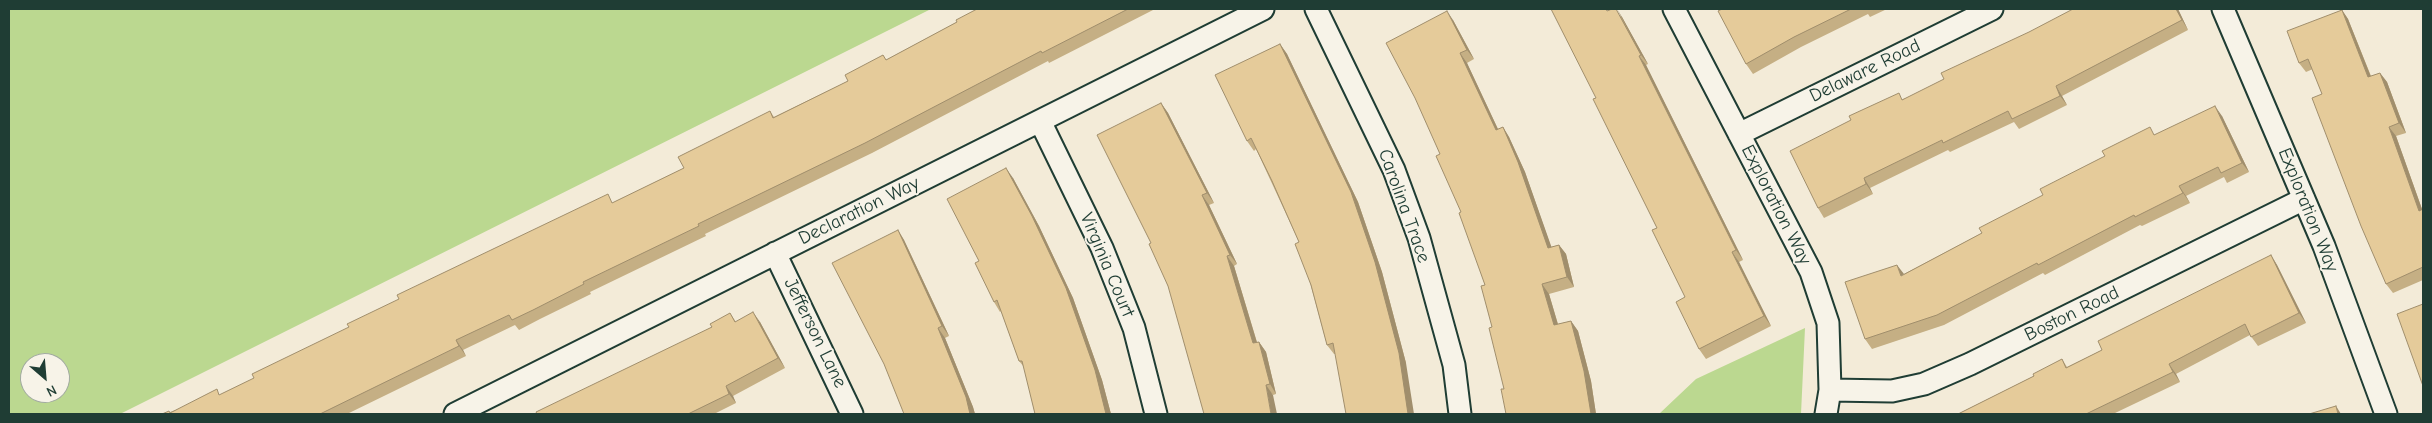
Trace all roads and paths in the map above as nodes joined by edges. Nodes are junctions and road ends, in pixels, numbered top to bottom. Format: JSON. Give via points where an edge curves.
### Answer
{"nodes":[{"id":1,"x":1264,"y":9,"type":"edge"},
{"id":2,"x":1316,"y":9,"type":"edge"},
{"id":3,"x":1674,"y":9,"type":"edge"},
{"id":4,"x":1992,"y":9,"type":"edge"},
{"id":5,"x":2223,"y":9,"type":"edge"},
{"id":6,"x":1040,"y":121,"type":"junction"},
{"id":7,"x":1739,"y":134,"type":"junction"},
{"id":8,"x":2304,"y":200,"type":"junction"},
{"id":9,"x":775,"y":253,"type":"junction"},
{"id":10,"x":1830,"y":390,"type":"junction"},
{"id":11,"x":455,"y":414,"type":"edge"},
{"id":12,"x":852,"y":414,"type":"edge"},
{"id":13,"x":1156,"y":414,"type":"edge"},
{"id":14,"x":1460,"y":414,"type":"edge"},
{"id":15,"x":1826,"y":414,"type":"edge"},
{"id":16,"x":2386,"y":414,"type":"edge"}],
"edges":[{"from":1,"to":6,"type":"street","name":"Declaration Way"},
{"from":2,"to":14,"type":"street","name":"Carolina Trace","via":[[1394,170],[1419,238],[1454,365]]},
{"from":3,"to":7,"type":"street","name":"Exploration Way"},
{"from":4,"to":7,"type":"street","name":"Delaware Road"},
{"from":5,"to":8,"type":"street","name":"Exploration Way"},
{"from":6,"to":9,"type":"street","name":"Declaration Way"},
{"from":6,"to":13,"type":"street","name":"Virginia Court","via":[[1102,248],[1134,328]]},
{"from":7,"to":10,"type":"street","name":"Exploration Way","via":[[1811,272],[1828,323]]},
{"from":8,"to":10,"type":"street","name":"Boston Road","via":[[1924,384],[1892,391]]},
{"from":8,"to":16,"type":"street","name":"Exploration Way"},
{"from":9,"to":11,"type":"street","name":"Declaration Way"},
{"from":9,"to":12,"type":"street","name":"Jefferson Lane"},
{"from":10,"to":15,"type":"street","name":"Exploration Way"}]}
